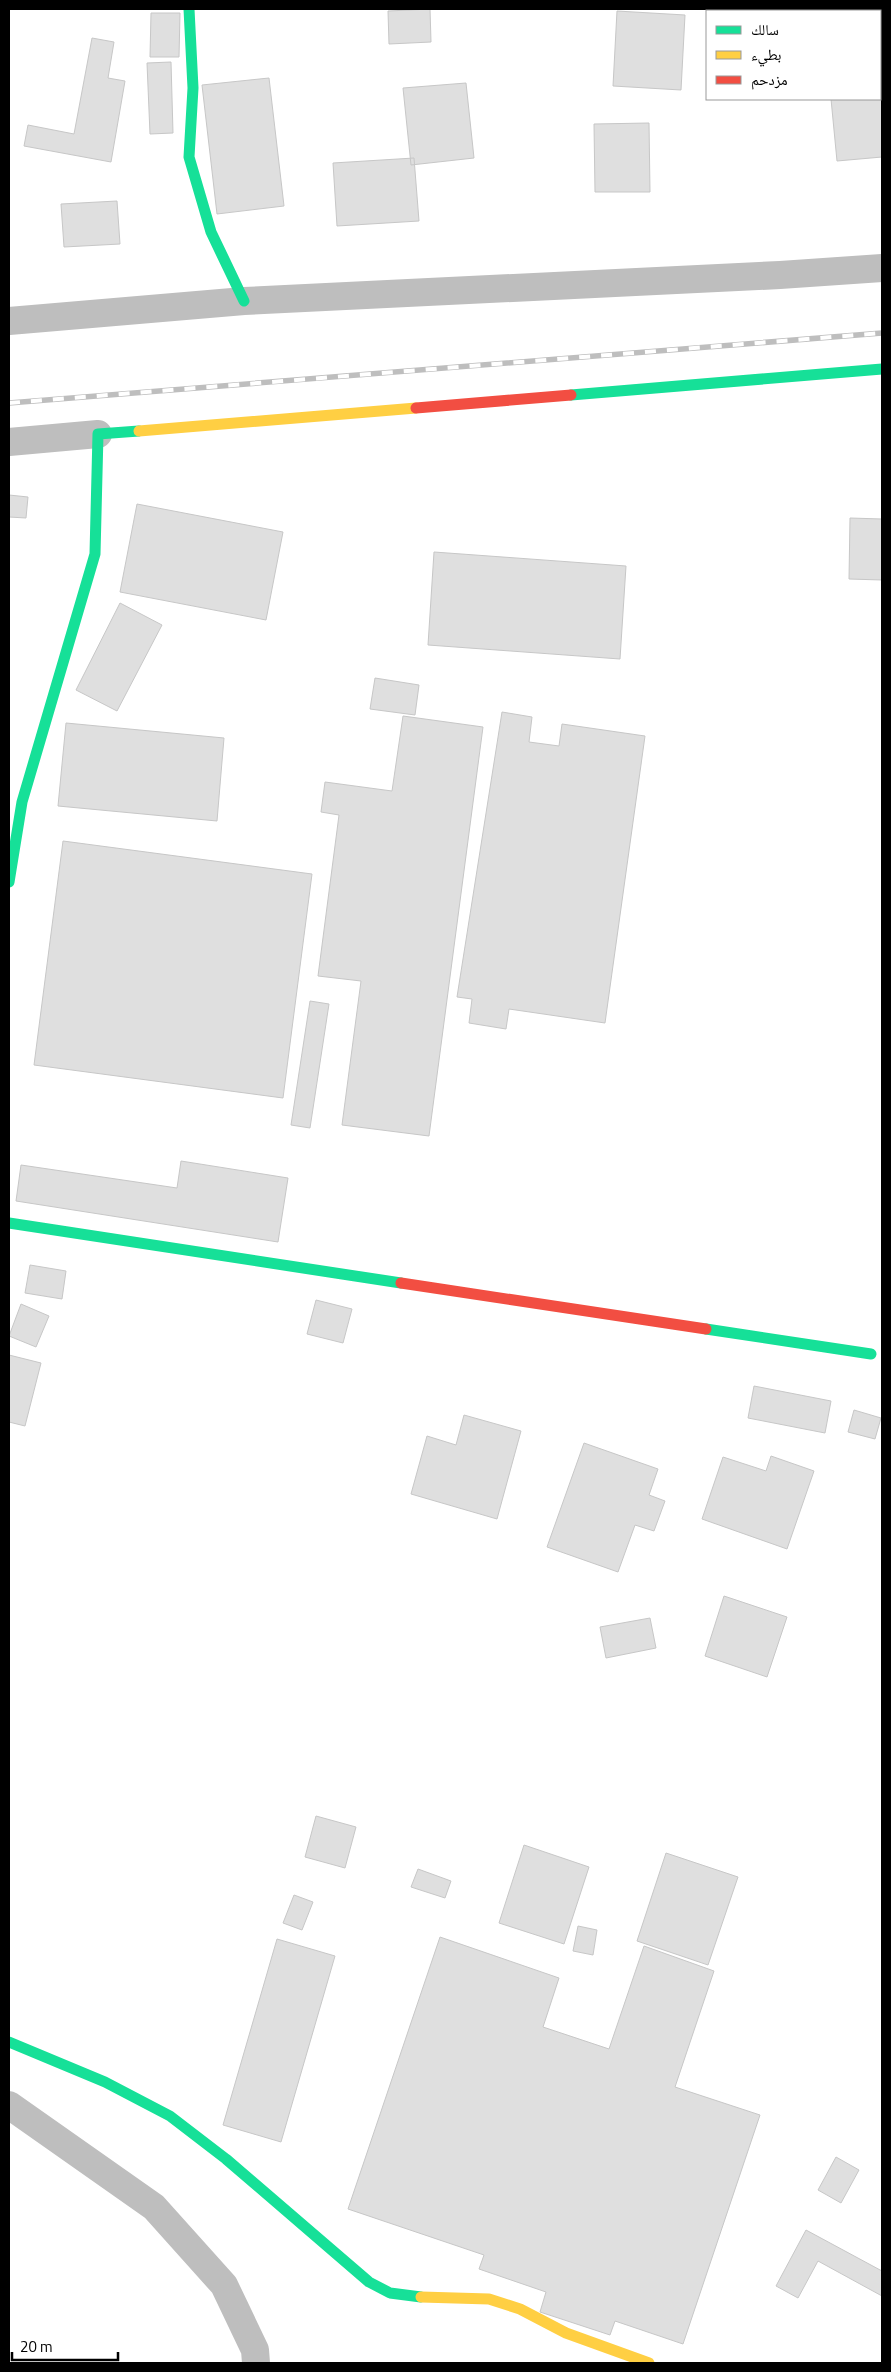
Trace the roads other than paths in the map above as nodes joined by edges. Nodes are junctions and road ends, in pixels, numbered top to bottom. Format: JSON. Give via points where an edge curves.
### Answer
{"nodes":[{"id":1,"x":189,"y":9,"type":"edge"},
{"id":2,"x":882,"y":268,"type":"edge"},
{"id":3,"x":244,"y":301,"type":"junction"},
{"id":4,"x":9,"y":321,"type":"edge"},
{"id":5,"x":882,"y":369,"type":"edge"},
{"id":6,"x":98,"y":434,"type":"junction"},
{"id":7,"x":9,"y":442,"type":"edge"},
{"id":8,"x":9,"y":882,"type":"edge"},
{"id":9,"x":9,"y":1224,"type":"edge"},
{"id":10,"x":871,"y":1354,"type":"dead end"},
{"id":11,"x":9,"y":2042,"type":"edge"},
{"id":12,"x":9,"y":2105,"type":"edge"},
{"id":13,"x":256,"y":2363,"type":"edge"},
{"id":14,"x":649,"y":2363,"type":"edge"}],
"edges":[{"from":1,"to":3,"type":"street","via":[[193,88],[189,157],[211,232]]},
{"from":2,"to":3,"type":"street"},
{"from":3,"to":4,"type":"street"},
{"from":5,"to":6,"type":"street"},
{"from":6,"to":7,"type":"street"},
{"from":6,"to":8,"type":"street","via":[[95,554],[22,802]]},
{"from":9,"to":10,"type":"street"},
{"from":11,"to":14,"type":"street","via":[[106,2082],[170,2116],[226,2159],[369,2282],[390,2293],[417,2297],[489,2298],[520,2309],[566,2333]]},
{"from":12,"to":13,"type":"street","via":[[154,2207],[224,2285],[256,2350]]}]}
